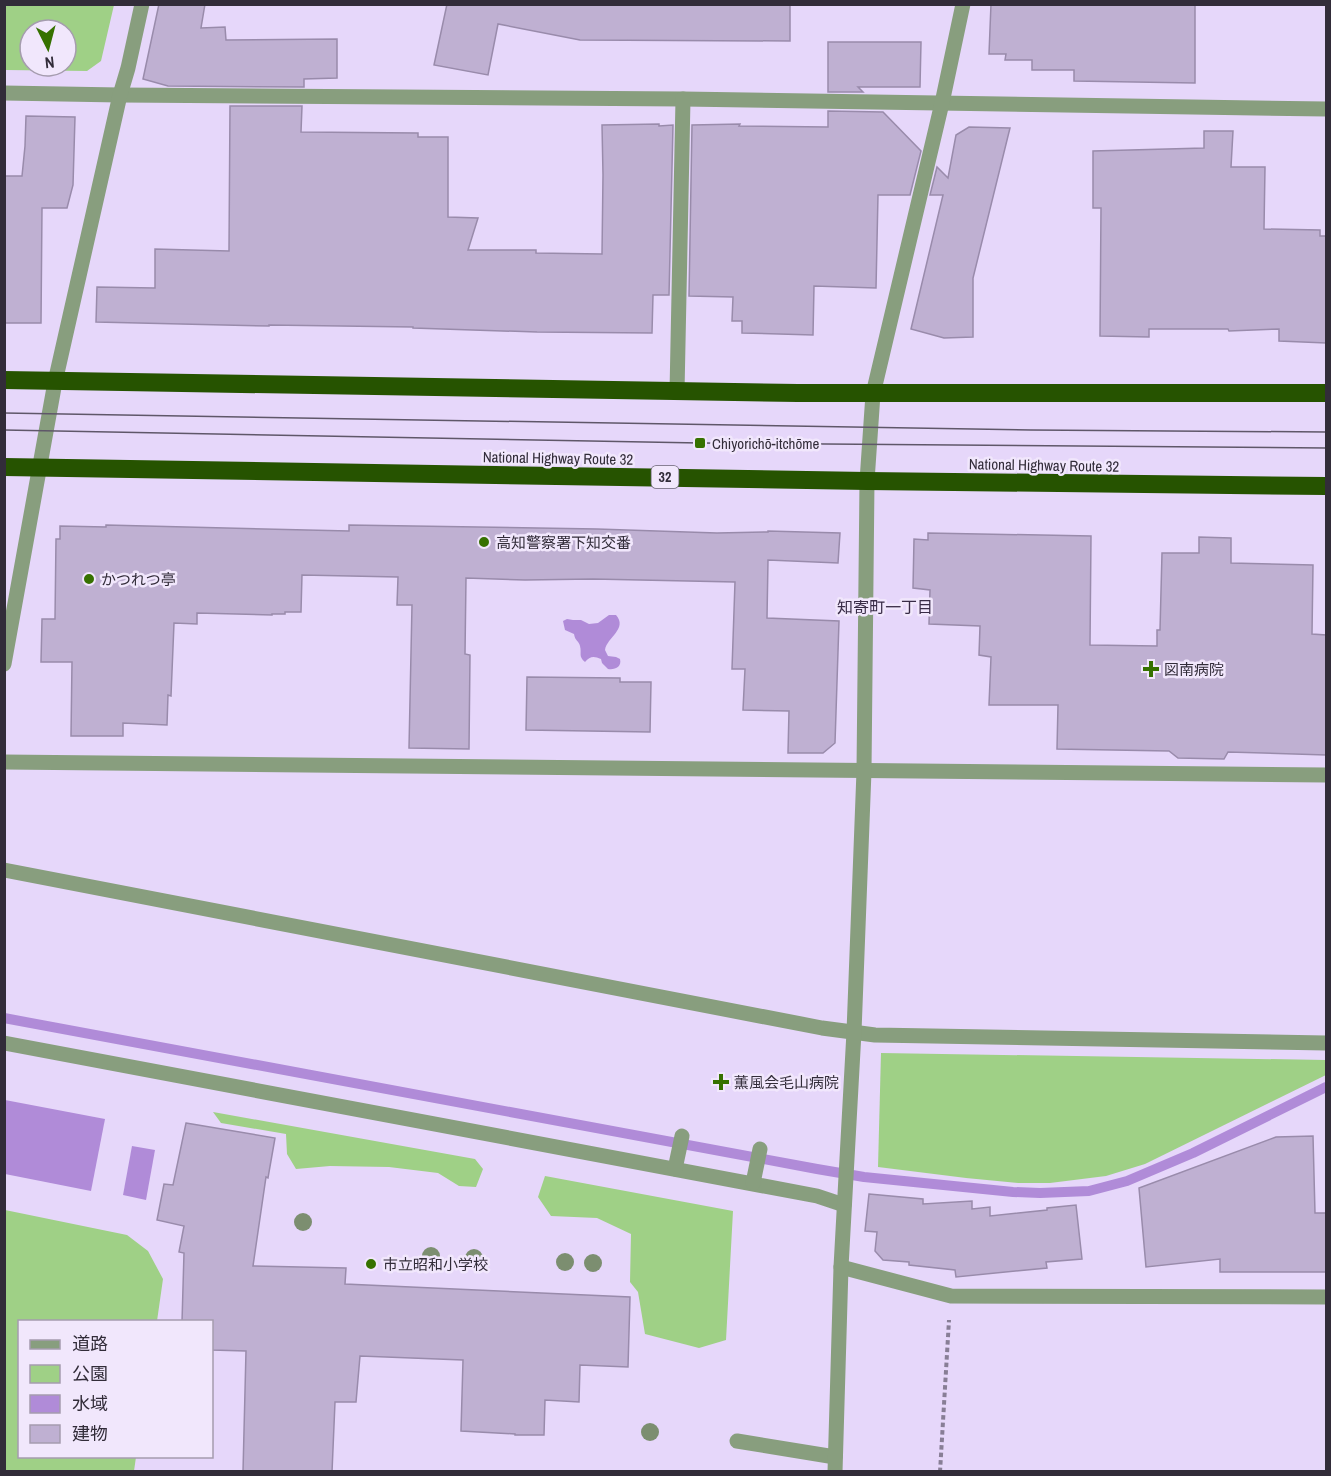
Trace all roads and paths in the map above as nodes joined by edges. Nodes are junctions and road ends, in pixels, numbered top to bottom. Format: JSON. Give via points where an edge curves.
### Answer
{"nodes":[{"id":1,"x":142,"y":4,"type":"edge"},
{"id":2,"x":963,"y":4,"type":"edge"},
{"id":3,"x":4,"y":93,"type":"edge"},
{"id":4,"x":120,"y":95,"type":"junction"},
{"id":5,"x":683,"y":99,"type":"junction"},
{"id":6,"x":942,"y":103,"type":"junction"},
{"id":7,"x":1326,"y":109,"type":"edge"},
{"id":8,"x":4,"y":380,"type":"edge"},
{"id":9,"x":55,"y":382,"type":"junction"},
{"id":10,"x":677,"y":392,"type":"junction"},
{"id":11,"x":1326,"y":393,"type":"edge"},
{"id":12,"x":873,"y":394,"type":"junction"},
{"id":13,"x":4,"y":467,"type":"edge"},
{"id":14,"x":40,"y":467,"type":"junction"},
{"id":15,"x":867,"y":481,"type":"junction"},
{"id":16,"x":1326,"y":486,"type":"edge"},
{"id":17,"x":4,"y":664,"type":"edge"},
{"id":18,"x":4,"y":762,"type":"edge"},
{"id":19,"x":864,"y":771,"type":"junction"},
{"id":20,"x":1326,"y":775,"type":"edge"},
{"id":21,"x":4,"y":870,"type":"edge"},
{"id":22,"x":854,"y":1032,"type":"junction"},
{"id":23,"x":4,"y":1043,"type":"edge"},
{"id":24,"x":1326,"y":1043,"type":"edge"},
{"id":25,"x":682,"y":1136,"type":"dead end"},
{"id":26,"x":760,"y":1149,"type":"dead end"},
{"id":27,"x":675,"y":1169,"type":"junction"},
{"id":28,"x":753,"y":1183,"type":"junction"},
{"id":29,"x":845,"y":1197,"type":"junction"},
{"id":30,"x":841,"y":1267,"type":"junction"},
{"id":31,"x":951,"y":1296,"type":"junction"},
{"id":32,"x":1326,"y":1297,"type":"edge"},
{"id":33,"x":737,"y":1441,"type":"dead end"},
{"id":34,"x":835,"y":1464,"type":"edge"},
{"id":35,"x":940,"y":1472,"type":"edge"}],
"edges":[{"from":1,"to":4,"type":"street"},
{"from":2,"to":6,"type":"street"},
{"from":3,"to":4,"type":"street"},
{"from":4,"to":5,"type":"street"},
{"from":4,"to":9,"type":"street"},
{"from":5,"to":6,"type":"street"},
{"from":5,"to":10,"type":"street"},
{"from":6,"to":7,"type":"street"},
{"from":6,"to":12,"type":"street"},
{"from":8,"to":9,"type":"highway"},
{"from":9,"to":10,"type":"highway"},
{"from":9,"to":14,"type":"street"},
{"from":10,"to":12,"type":"highway"},
{"from":11,"to":12,"type":"highway"},
{"from":12,"to":15,"type":"street"},
{"from":13,"to":14,"type":"highway","name":"National Highway Route 32","number":"32"},
{"from":14,"to":15,"type":"highway","name":"National Highway Route 32","number":"32"},
{"from":14,"to":17,"type":"street"},
{"from":15,"to":16,"type":"highway","name":"National Highway Route 32","number":"32"},
{"from":15,"to":19,"type":"street"},
{"from":18,"to":19,"type":"street"},
{"from":19,"to":20,"type":"street"},
{"from":19,"to":22,"type":"street"},
{"from":21,"to":22,"type":"street"},
{"from":22,"to":24,"type":"street"},
{"from":22,"to":29,"type":"street"},
{"from":23,"to":27,"type":"street"},
{"from":25,"to":27,"type":"street"},
{"from":26,"to":28,"type":"street"},
{"from":27,"to":28,"type":"street"},
{"from":28,"to":29,"type":"street","via":[[817,1196]]},
{"from":29,"to":30,"type":"street"},
{"from":30,"to":31,"type":"street"},
{"from":30,"to":34,"type":"street"},
{"from":31,"to":32,"type":"street"},
{"from":31,"to":35,"type":"path"},
{"from":33,"to":34,"type":"street"}]}
